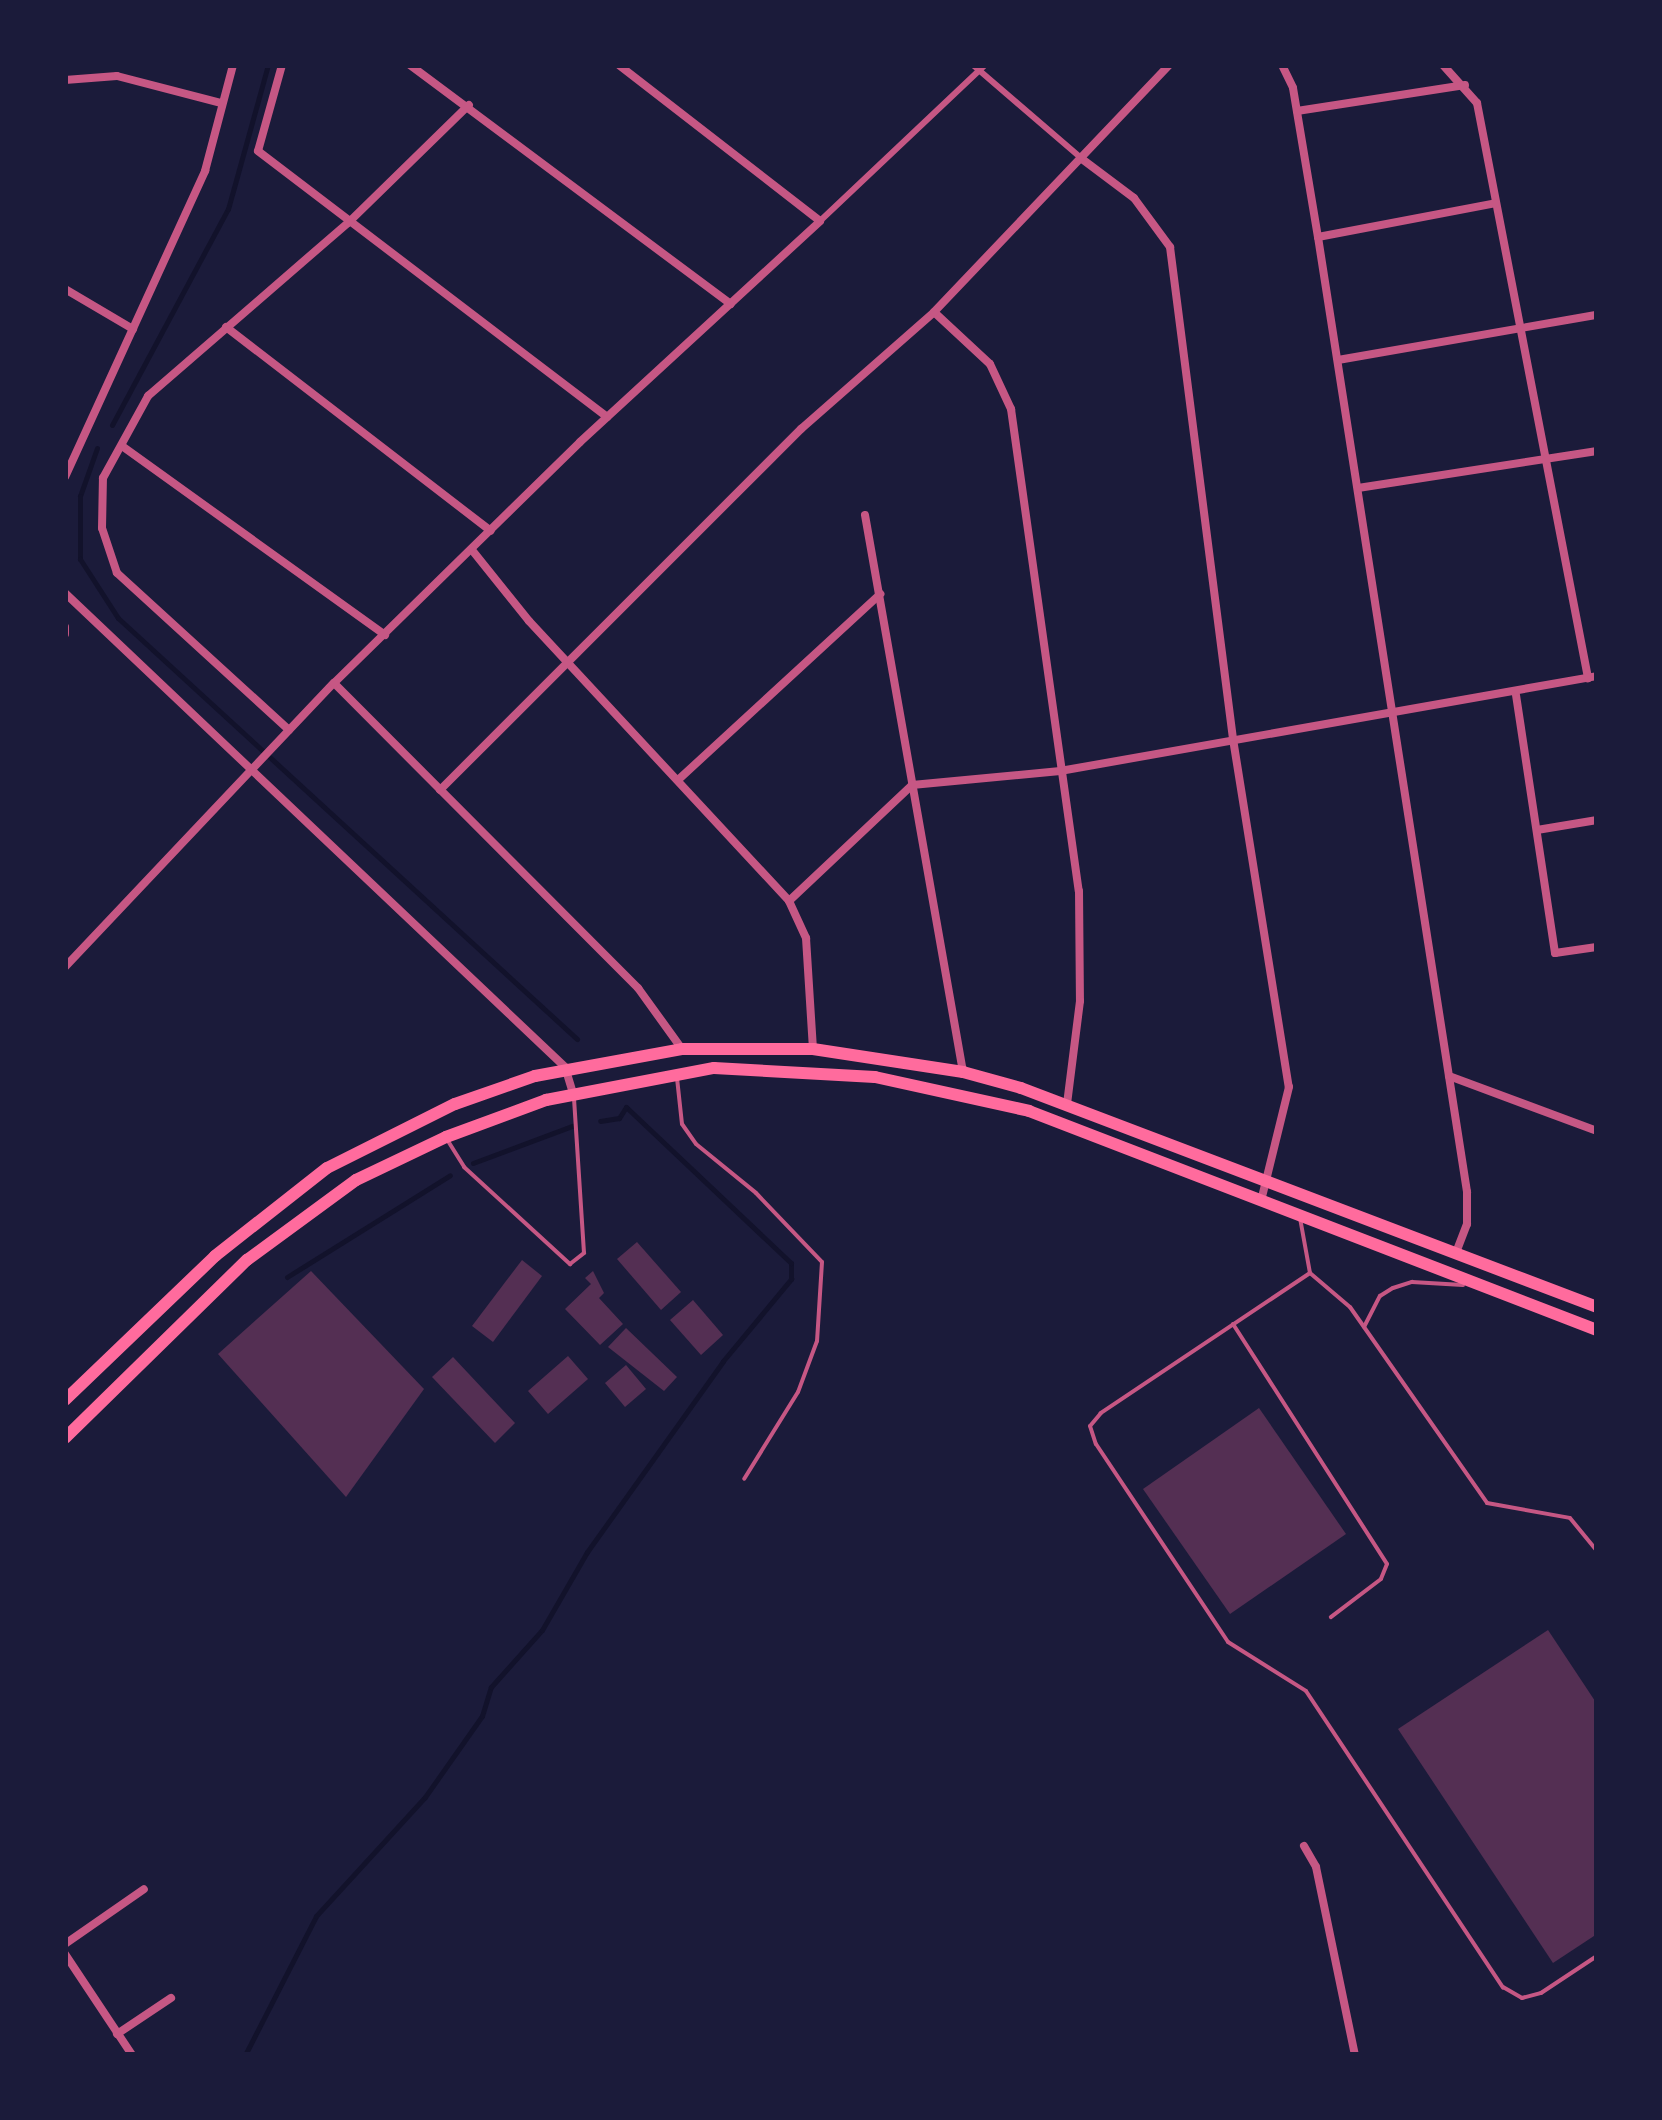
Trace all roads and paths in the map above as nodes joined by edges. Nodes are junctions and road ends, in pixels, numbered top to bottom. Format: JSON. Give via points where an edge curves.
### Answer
{"nodes":[{"id":1,"x":233,"y":65,"type":"edge"},
{"id":2,"x":282,"y":65,"type":"edge"},
{"id":3,"x":410,"y":65,"type":"edge"},
{"id":4,"x":619,"y":65,"type":"edge"},
{"id":5,"x":1169,"y":65,"type":"edge"},
{"id":6,"x":1282,"y":65,"type":"edge"},
{"id":7,"x":1444,"y":65,"type":"edge"},
{"id":8,"x":979,"y":67,"type":"edge"},
{"id":9,"x":65,"y":80,"type":"edge"},
{"id":10,"x":1465,"y":85,"type":"junction"},
{"id":11,"x":221,"y":103,"type":"junction"},
{"id":12,"x":470,"y":105,"type":"junction"},
{"id":13,"x":1297,"y":111,"type":"junction"},
{"id":14,"x":1082,"y":159,"type":"junction"},
{"id":15,"x":1496,"y":203,"type":"junction"},
{"id":16,"x":820,"y":222,"type":"junction"},
{"id":17,"x":348,"y":224,"type":"junction"},
{"id":18,"x":1318,"y":236,"type":"junction"},
{"id":19,"x":65,"y":288,"type":"edge"},
{"id":20,"x":731,"y":304,"type":"junction"},
{"id":21,"x":934,"y":312,"type":"junction"},
{"id":22,"x":1597,"y":315,"type":"edge"},
{"id":23,"x":226,"y":327,"type":"junction"},
{"id":24,"x":1520,"y":328,"type":"junction"},
{"id":25,"x":133,"y":329,"type":"junction"},
{"id":26,"x":1338,"y":360,"type":"junction"},
{"id":27,"x":607,"y":417,"type":"junction"},
{"id":28,"x":122,"y":446,"type":"junction"},
{"id":29,"x":1597,"y":451,"type":"edge"},
{"id":30,"x":1545,"y":459,"type":"junction"},
{"id":31,"x":65,"y":477,"type":"edge"},
{"id":32,"x":1358,"y":488,"type":"junction"},
{"id":33,"x":865,"y":515,"type":"dead end"},
{"id":34,"x":491,"y":531,"type":"junction"},
{"id":35,"x":472,"y":550,"type":"junction"},
{"id":36,"x":65,"y":592,"type":"edge"},
{"id":37,"x":880,"y":594,"type":"junction"},
{"id":38,"x":385,"y":635,"type":"junction"},
{"id":39,"x":567,"y":660,"type":"junction"},
{"id":40,"x":1592,"y":677,"type":"edge"},
{"id":41,"x":334,"y":683,"type":"junction"},
{"id":42,"x":1516,"y":695,"type":"junction"},
{"id":43,"x":1393,"y":712,"type":"junction"},
{"id":44,"x":288,"y":730,"type":"junction"},
{"id":45,"x":1233,"y":739,"type":"junction"},
{"id":46,"x":258,"y":769,"type":"junction"},
{"id":47,"x":1060,"y":771,"type":"junction"},
{"id":48,"x":678,"y":780,"type":"junction"},
{"id":49,"x":912,"y":785,"type":"junction"},
{"id":50,"x":440,"y":790,"type":"junction"},
{"id":51,"x":1597,"y":820,"type":"edge"},
{"id":52,"x":1537,"y":830,"type":"junction"},
{"id":53,"x":789,"y":901,"type":"junction"},
{"id":54,"x":1597,"y":947,"type":"edge"},
{"id":55,"x":65,"y":967,"type":"edge"},
{"id":56,"x":682,"y":1048,"type":"junction"},
{"id":57,"x":813,"y":1048,"type":"junction"},
{"id":58,"x":566,"y":1067,"type":"junction"},
{"id":59,"x":963,"y":1072,"type":"junction"},
{"id":60,"x":676,"y":1074,"type":"junction"},
{"id":61,"x":1449,"y":1076,"type":"junction"},
{"id":62,"x":573,"y":1093,"type":"junction"},
{"id":63,"x":1067,"y":1104,"type":"junction"},
{"id":64,"x":1597,"y":1130,"type":"edge"},
{"id":65,"x":446,"y":1136,"type":"junction"},
{"id":66,"x":1269,"y":1181,"type":"junction"},
{"id":67,"x":1261,"y":1200,"type":"junction"},
{"id":68,"x":1300,"y":1216,"type":"junction"},
{"id":69,"x":1456,"y":1252,"type":"junction"},
{"id":70,"x":1310,"y":1273,"type":"junction"},
{"id":71,"x":1476,"y":1286,"type":"junction"},
{"id":72,"x":1597,"y":1306,"type":"edge"},
{"id":73,"x":1232,"y":1324,"type":"junction"},
{"id":74,"x":1364,"y":1326,"type":"junction"},
{"id":75,"x":1597,"y":1330,"type":"edge"},
{"id":76,"x":65,"y":1400,"type":"edge"},
{"id":77,"x":65,"y":1438,"type":"edge"},
{"id":78,"x":744,"y":1479,"type":"dead end"},
{"id":79,"x":1597,"y":1551,"type":"edge"},
{"id":80,"x":1331,"y":1618,"type":"dead end"},
{"id":81,"x":1304,"y":1846,"type":"dead end"},
{"id":82,"x":144,"y":1889,"type":"dead end"},
{"id":83,"x":65,"y":1944,"type":"edge"},
{"id":84,"x":65,"y":1954,"type":"edge"},
{"id":85,"x":1597,"y":1956,"type":"edge"},
{"id":86,"x":171,"y":1998,"type":"dead end"},
{"id":87,"x":117,"y":2034,"type":"junction"},
{"id":88,"x":132,"y":2055,"type":"edge"},
{"id":89,"x":1356,"y":2055,"type":"edge"}],
"edges":[{"from":1,"to":11,"type":"street"},
{"from":2,"to":17,"type":"street","via":[[258,152]]},
{"from":3,"to":12,"type":"street"},
{"from":4,"to":16,"type":"street"},
{"from":5,"to":14,"type":"street"},
{"from":6,"to":13,"type":"street"},
{"from":7,"to":10,"type":"street"},
{"from":8,"to":14,"type":"street"},
{"from":8,"to":16,"type":"street"},
{"from":9,"to":11,"type":"street","via":[[116,76]]},
{"from":10,"to":13,"type":"street"},
{"from":10,"to":15,"type":"street","via":[[1477,104]]},
{"from":11,"to":25,"type":"street","via":[[205,171]]},
{"from":12,"to":17,"type":"street"},
{"from":12,"to":20,"type":"street"},
{"from":13,"to":18,"type":"street"},
{"from":14,"to":21,"type":"street"},
{"from":14,"to":45,"type":"street","via":[[1134,198],[1170,247]]},
{"from":15,"to":18,"type":"street"},
{"from":15,"to":24,"type":"street"},
{"from":16,"to":20,"type":"street"},
{"from":17,"to":23,"type":"street"},
{"from":17,"to":27,"type":"street"},
{"from":18,"to":26,"type":"street"},
{"from":19,"to":25,"type":"street"},
{"from":20,"to":27,"type":"street"},
{"from":21,"to":39,"type":"street","via":[[801,430]]},
{"from":21,"to":47,"type":"street","via":[[990,364],[1011,410]]},
{"from":22,"to":24,"type":"street"},
{"from":23,"to":28,"type":"street","via":[[148,396]]},
{"from":23,"to":34,"type":"street"},
{"from":24,"to":26,"type":"street"},
{"from":24,"to":30,"type":"street"},
{"from":25,"to":31,"type":"street"},
{"from":26,"to":32,"type":"street"},
{"from":27,"to":34,"type":"street"},
{"from":28,"to":38,"type":"street"},
{"from":28,"to":44,"type":"street","via":[[103,478],[102,528],[116,573]]},
{"from":29,"to":30,"type":"street"},
{"from":30,"to":32,"type":"street"},
{"from":30,"to":40,"type":"street"},
{"from":32,"to":43,"type":"street"},
{"from":33,"to":37,"type":"street"},
{"from":34,"to":35,"type":"street"},
{"from":35,"to":38,"type":"street"},
{"from":35,"to":39,"type":"street"},
{"from":36,"to":46,"type":"street"},
{"from":37,"to":48,"type":"street"},
{"from":37,"to":49,"type":"street"},
{"from":38,"to":41,"type":"street"},
{"from":39,"to":48,"type":"street"},
{"from":39,"to":50,"type":"street"},
{"from":40,"to":42,"type":"street"},
{"from":41,"to":44,"type":"street"},
{"from":41,"to":50,"type":"street"},
{"from":42,"to":43,"type":"street"},
{"from":42,"to":52,"type":"street"},
{"from":43,"to":45,"type":"street"},
{"from":43,"to":61,"type":"street"},
{"from":44,"to":46,"type":"street"},
{"from":45,"to":47,"type":"street"},
{"from":45,"to":66,"type":"street","via":[[1289,1087]]},
{"from":46,"to":55,"type":"street"},
{"from":46,"to":58,"type":"street"},
{"from":47,"to":49,"type":"street"},
{"from":47,"to":63,"type":"street","via":[[1079,891],[1080,1001]]},
{"from":48,"to":53,"type":"street"},
{"from":49,"to":53,"type":"street"},
{"from":49,"to":59,"type":"street"},
{"from":50,"to":56,"type":"street","via":[[638,988]]},
{"from":51,"to":52,"type":"street"},
{"from":52,"to":54,"type":"street","via":[[1556,952]]},
{"from":53,"to":57,"type":"street","via":[[806,938]]},
{"from":56,"to":57,"type":"highway"},
{"from":56,"to":58,"type":"highway"},
{"from":57,"to":59,"type":"highway"},
{"from":58,"to":62,"type":"street"},
{"from":58,"to":76,"type":"highway","via":[[455,1104],[303,1182]]},
{"from":59,"to":63,"type":"highway"},
{"from":60,"to":62,"type":"highway"},
{"from":60,"to":67,"type":"highway","via":[[760,1067],[909,1083],[1029,1111]]},
{"from":60,"to":78,"type":"lane","via":[[682,1124],[696,1144],[756,1193],[822,1262],[817,1340],[798,1392]]},
{"from":61,"to":64,"type":"street"},
{"from":61,"to":69,"type":"street","via":[[1467,1192],[1467,1224]]},
{"from":62,"to":65,"type":"highway"},
{"from":62,"to":65,"type":"lane","via":[[584,1253],[570,1264],[464,1167]]},
{"from":63,"to":66,"type":"highway"},
{"from":65,"to":77,"type":"highway","via":[[356,1180],[258,1251]]},
{"from":66,"to":67,"type":"street"},
{"from":66,"to":69,"type":"highway"},
{"from":67,"to":68,"type":"highway"},
{"from":68,"to":70,"type":"lane"},
{"from":68,"to":71,"type":"highway"},
{"from":69,"to":72,"type":"highway"},
{"from":70,"to":73,"type":"lane"},
{"from":70,"to":74,"type":"lane"},
{"from":71,"to":74,"type":"lane","via":[[1412,1282],[1393,1288],[1380,1296]]},
{"from":71,"to":75,"type":"highway"},
{"from":73,"to":80,"type":"lane","via":[[1386,1564],[1381,1579]]},
{"from":73,"to":85,"type":"lane","via":[[1101,1413],[1090,1426],[1096,1444],[1228,1642],[1306,1691],[1503,1988],[1522,1998],[1541,1993]]},
{"from":74,"to":79,"type":"lane","via":[[1487,1502],[1570,1518]]},
{"from":81,"to":89,"type":"street","via":[[1316,1867]]},
{"from":82,"to":83,"type":"street"},
{"from":84,"to":87,"type":"street"},
{"from":86,"to":87,"type":"street"},
{"from":87,"to":88,"type":"street"}]}
